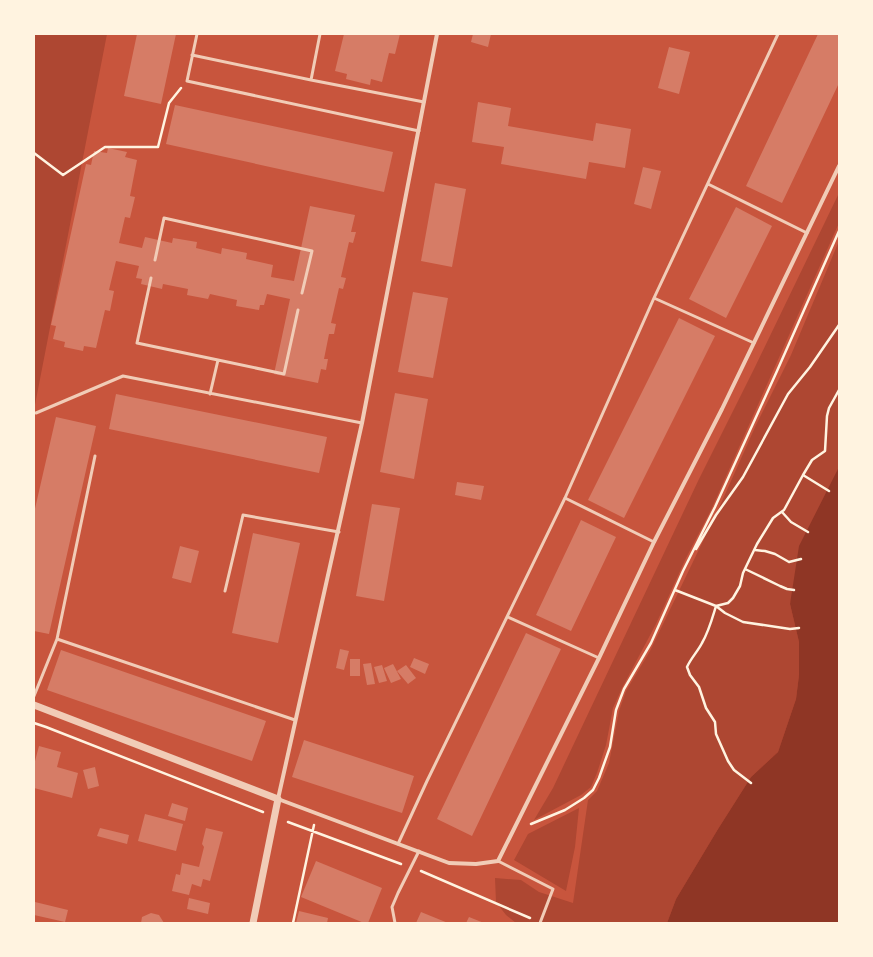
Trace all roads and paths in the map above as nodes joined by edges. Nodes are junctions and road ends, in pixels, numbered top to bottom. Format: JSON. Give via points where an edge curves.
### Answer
{"nodes":[{"id":1,"x":196,"y":34,"type":"edge"},
{"id":2,"x":320,"y":34,"type":"edge"},
{"id":3,"x":437,"y":34,"type":"edge"},
{"id":4,"x":778,"y":34,"type":"edge"},
{"id":5,"x":192,"y":55,"type":"junction"},
{"id":6,"x":311,"y":80,"type":"junction"},
{"id":7,"x":187,"y":81,"type":"junction"},
{"id":8,"x":424,"y":102,"type":"junction"},
{"id":9,"x":419,"y":131,"type":"junction"},
{"id":10,"x":34,"y":152,"type":"edge"},
{"id":11,"x":839,"y":166,"type":"edge"},
{"id":12,"x":708,"y":184,"type":"junction"},
{"id":13,"x":839,"y":231,"type":"edge"},
{"id":14,"x":807,"y":233,"type":"junction"},
{"id":15,"x":155,"y":260,"type":"dead end"},
{"id":16,"x":151,"y":278,"type":"dead end"},
{"id":17,"x":302,"y":292,"type":"dead end"},
{"id":18,"x":654,"y":298,"type":"junction"},
{"id":19,"x":298,"y":310,"type":"dead end"},
{"id":20,"x":839,"y":325,"type":"edge"},
{"id":21,"x":754,"y":343,"type":"junction"},
{"id":22,"x":218,"y":360,"type":"junction"},
{"id":23,"x":839,"y":390,"type":"edge"},
{"id":24,"x":210,"y":394,"type":"junction"},
{"id":25,"x":36,"y":413,"type":"dead end"},
{"id":26,"x":362,"y":423,"type":"junction"},
{"id":27,"x":95,"y":456,"type":"dead end"},
{"id":28,"x":803,"y":475,"type":"junction"},
{"id":29,"x":829,"y":491,"type":"dead end"},
{"id":30,"x":565,"y":498,"type":"junction"},
{"id":31,"x":782,"y":512,"type":"junction"},
{"id":32,"x":339,"y":532,"type":"junction"},
{"id":33,"x":808,"y":532,"type":"dead end"},
{"id":34,"x":654,"y":542,"type":"junction"},
{"id":35,"x":755,"y":550,"type":"junction"},
{"id":36,"x":801,"y":559,"type":"dead end"},
{"id":37,"x":689,"y":560,"type":"junction"},
{"id":38,"x":745,"y":569,"type":"junction"},
{"id":39,"x":675,"y":590,"type":"junction"},
{"id":40,"x":794,"y":590,"type":"dead end"},
{"id":41,"x":225,"y":591,"type":"dead end"},
{"id":42,"x":716,"y":606,"type":"junction"},
{"id":43,"x":508,"y":617,"type":"junction"},
{"id":44,"x":799,"y":628,"type":"dead end"},
{"id":45,"x":57,"y":639,"type":"junction"},
{"id":46,"x":599,"y":658,"type":"junction"},
{"id":47,"x":34,"y":696,"type":"edge"},
{"id":48,"x":34,"y":705,"type":"edge"},
{"id":49,"x":295,"y":720,"type":"junction"},
{"id":50,"x":751,"y":783,"type":"dead end"},
{"id":51,"x":278,"y":799,"type":"junction"},
{"id":52,"x":317,"y":813,"type":"junction"},
{"id":53,"x":513,"y":830,"type":"junction"},
{"id":54,"x":398,"y":844,"type":"junction"},
{"id":55,"x":419,"y":852,"type":"junction"},
{"id":56,"x":498,"y":861,"type":"junction"},
{"id":57,"x":253,"y":923,"type":"edge"},
{"id":58,"x":293,"y":923,"type":"edge"},
{"id":59,"x":395,"y":923,"type":"edge"},
{"id":60,"x":540,"y":923,"type":"edge"}],
"edges":[{"from":1,"to":5,"type":"lane"},
{"from":2,"to":6,"type":"lane"},
{"from":3,"to":8,"type":"street"},
{"from":4,"to":12,"type":"lane"},
{"from":5,"to":6,"type":"lane"},
{"from":5,"to":7,"type":"lane"},
{"from":6,"to":8,"type":"lane"},
{"from":7,"to":9,"type":"lane"},
{"from":7,"to":10,"type":"path","via":[[169,102],[158,147],[104,147],[63,175]]},
{"from":8,"to":9,"type":"street"},
{"from":9,"to":26,"type":"street"},
{"from":11,"to":14,"type":"street"},
{"from":12,"to":14,"type":"lane"},
{"from":12,"to":18,"type":"lane"},
{"from":13,"to":37,"type":"path"},
{"from":14,"to":21,"type":"street"},
{"from":15,"to":17,"type":"lane","via":[[164,218],[312,250]]},
{"from":16,"to":22,"type":"lane","via":[[137,343]]},
{"from":18,"to":21,"type":"lane"},
{"from":18,"to":30,"type":"lane"},
{"from":19,"to":22,"type":"lane","via":[[284,374]]},
{"from":20,"to":37,"type":"path","via":[[788,394],[743,477]]},
{"from":21,"to":34,"type":"street"},
{"from":22,"to":24,"type":"lane"},
{"from":23,"to":28,"type":"path","via":[[827,416],[825,451],[812,460]]},
{"from":24,"to":25,"type":"lane","via":[[123,376]]},
{"from":24,"to":26,"type":"lane"},
{"from":26,"to":32,"type":"street"},
{"from":27,"to":45,"type":"lane"},
{"from":28,"to":29,"type":"path"},
{"from":28,"to":31,"type":"path"},
{"from":30,"to":34,"type":"lane"},
{"from":30,"to":43,"type":"lane"},
{"from":31,"to":33,"type":"path","via":[[791,522]]},
{"from":31,"to":35,"type":"path","via":[[769,523]]},
{"from":32,"to":41,"type":"lane","via":[[243,515]]},
{"from":32,"to":49,"type":"street"},
{"from":34,"to":46,"type":"street"},
{"from":35,"to":36,"type":"path","via":[[775,554],[789,562]]},
{"from":35,"to":38,"type":"path"},
{"from":37,"to":39,"type":"path"},
{"from":38,"to":40,"type":"path"},
{"from":38,"to":42,"type":"path","via":[[733,598],[728,603]]},
{"from":39,"to":42,"type":"path"},
{"from":39,"to":53,"type":"path","via":[[624,690],[616,710],[610,747],[593,790],[565,810]]},
{"from":42,"to":44,"type":"path","via":[[743,622]]},
{"from":42,"to":50,"type":"path","via":[[710,629],[687,667],[715,722],[716,734],[728,761],[734,770]]},
{"from":43,"to":46,"type":"lane"},
{"from":43,"to":54,"type":"lane"},
{"from":45,"to":47,"type":"lane"},
{"from":45,"to":49,"type":"lane"},
{"from":46,"to":53,"type":"street"},
{"from":48,"to":51,"type":"street"},
{"from":49,"to":51,"type":"street"},
{"from":51,"to":52,"type":"street"},
{"from":51,"to":57,"type":"street"},
{"from":52,"to":54,"type":"street"},
{"from":52,"to":58,"type":"path"},
{"from":53,"to":56,"type":"street"},
{"from":54,"to":55,"type":"street"},
{"from":55,"to":56,"type":"street","via":[[449,863],[476,864]]},
{"from":55,"to":59,"type":"lane","via":[[392,907]]},
{"from":56,"to":60,"type":"lane","via":[[553,889]]}]}
